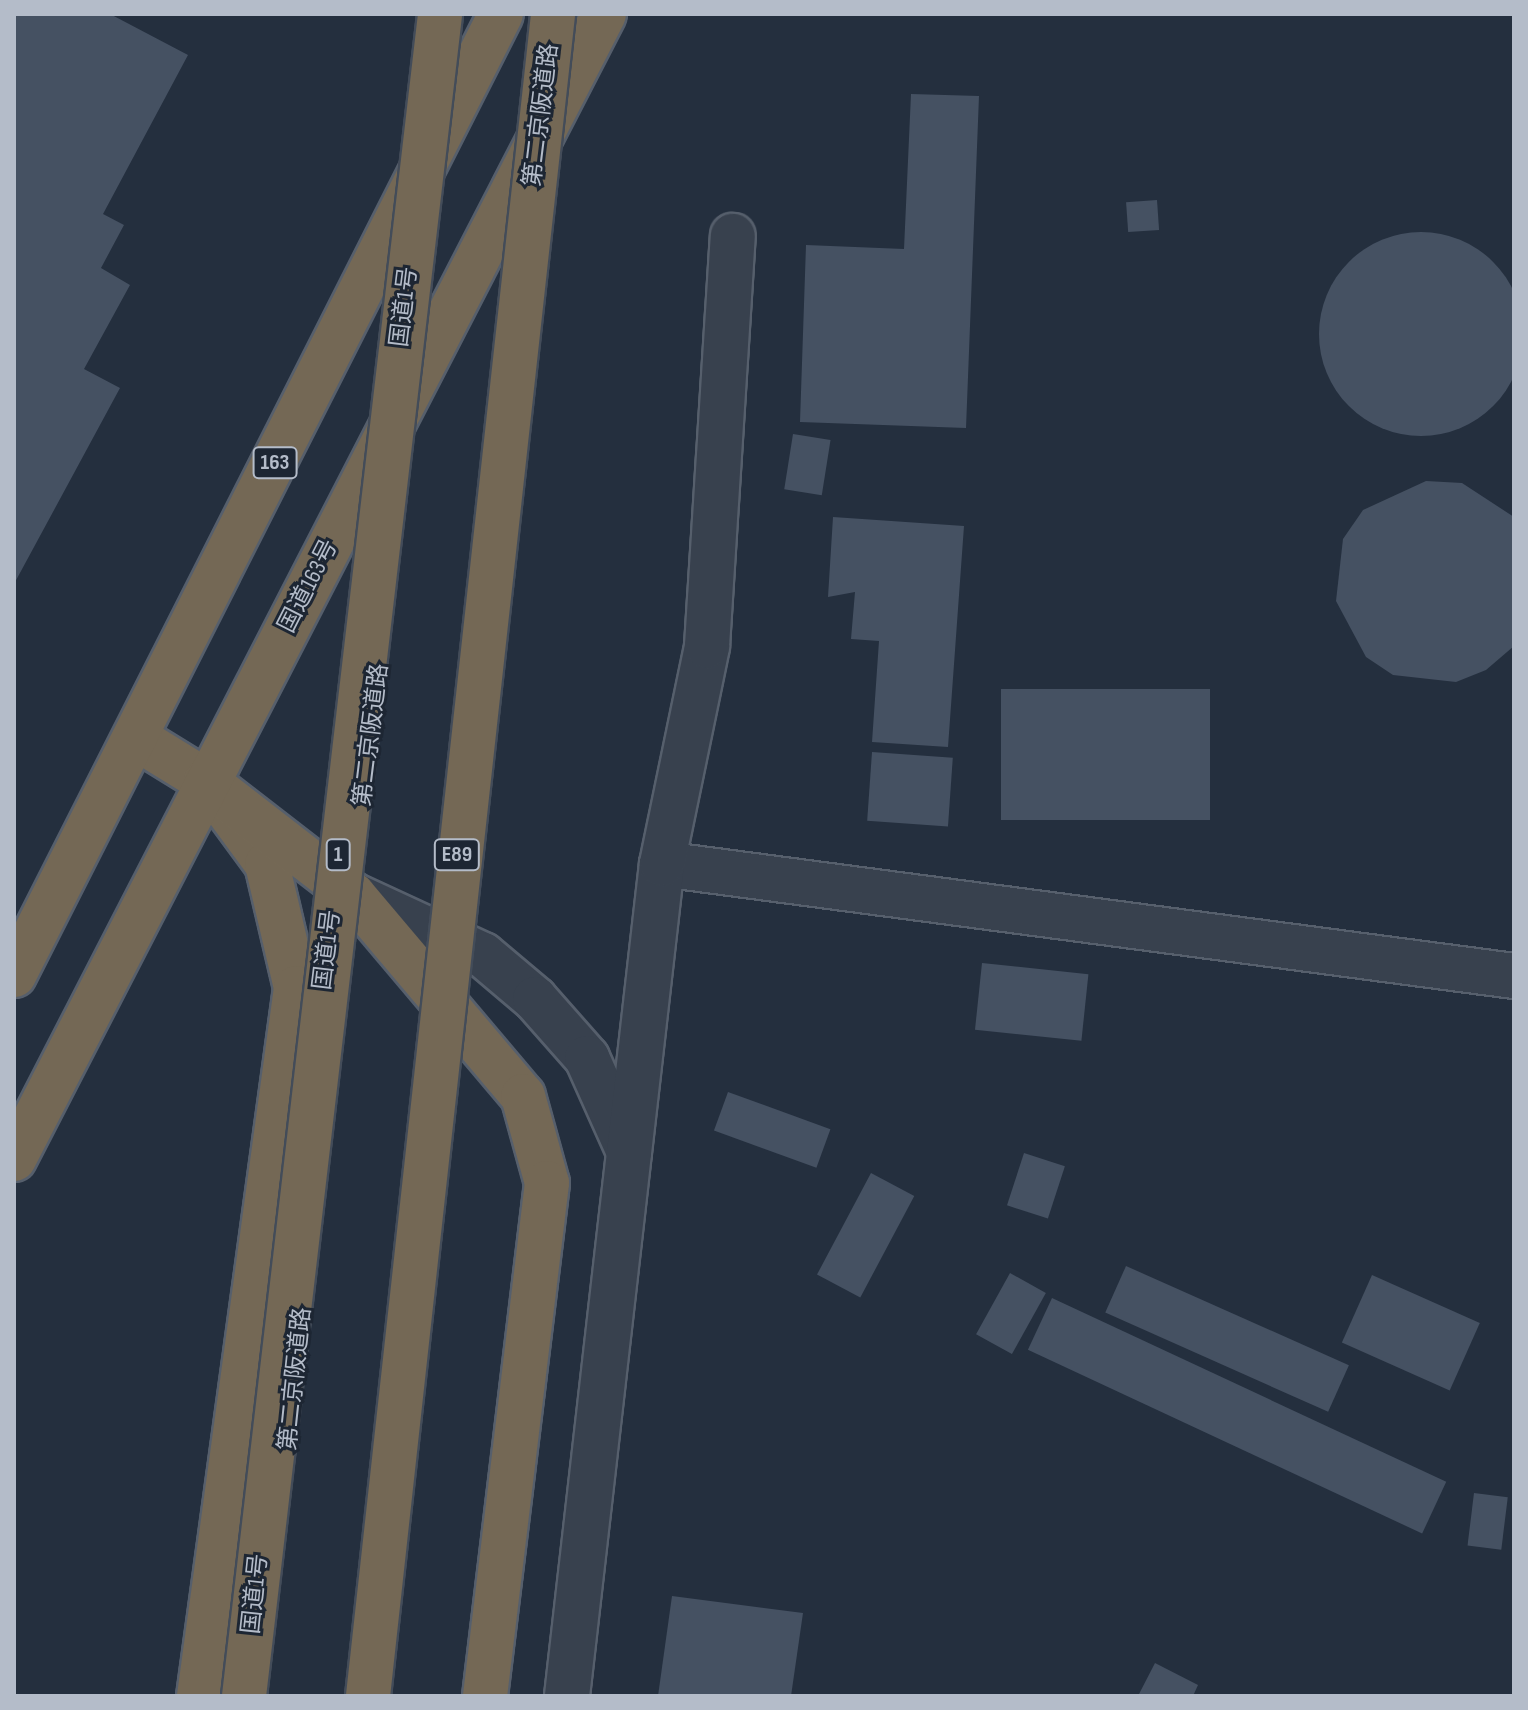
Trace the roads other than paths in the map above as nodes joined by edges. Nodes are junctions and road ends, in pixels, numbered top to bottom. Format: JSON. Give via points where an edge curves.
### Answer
{"nodes":[{"id":1,"x":440,"y":14,"type":"edge"},
{"id":2,"x":457,"y":14,"type":"edge"},
{"id":3,"x":501,"y":14,"type":"edge"},
{"id":4,"x":553,"y":14,"type":"edge"},
{"id":5,"x":570,"y":14,"type":"edge"},
{"id":6,"x":604,"y":14,"type":"edge"},
{"id":7,"x":733,"y":236,"type":"dead end"},
{"id":8,"x":136,"y":738,"type":"junction"},
{"id":9,"x":206,"y":781,"type":"junction"},
{"id":10,"x":662,"y":864,"type":"junction"},
{"id":11,"x":353,"y":895,"type":"junction"},
{"id":12,"x":14,"y":975,"type":"edge"},
{"id":13,"x":1514,"y":976,"type":"edge"},
{"id":14,"x":629,"y":1152,"type":"junction"},
{"id":15,"x":14,"y":1159,"type":"edge"},
{"id":16,"x":199,"y":1696,"type":"edge"},
{"id":17,"x":244,"y":1696,"type":"edge"},
{"id":18,"x":262,"y":1696,"type":"edge"},
{"id":19,"x":368,"y":1696,"type":"edge"},
{"id":20,"x":395,"y":1696,"type":"edge"},
{"id":21,"x":485,"y":1696,"type":"edge"},
{"id":22,"x":567,"y":1696,"type":"edge"}],
"edges":[{"from":1,"to":17,"type":"highway","name":"国道1号","number":"1","bridge":true},
{"from":2,"to":18,"type":"highway","name":"第二京阪道路"},
{"from":3,"to":8,"type":"highway","number":"163"},
{"from":4,"to":19,"type":"highway","name":"第二京阪道路","number":"E89","bridge":true},
{"from":5,"to":20,"type":"highway"},
{"from":6,"to":9,"type":"highway","name":"国道163号"},
{"from":7,"to":10,"type":"street","via":[[707,646]]},
{"from":8,"to":9,"type":"highway"},
{"from":8,"to":12,"type":"highway","number":"163"},
{"from":9,"to":11,"type":"highway"},
{"from":9,"to":15,"type":"highway","name":"国道163号"},
{"from":9,"to":16,"type":"highway","via":[[267,864],[296,988]]},
{"from":10,"to":13,"type":"street"},
{"from":10,"to":14,"type":"street"},
{"from":11,"to":14,"type":"street","via":[[483,955],[535,999],[587,1058]]},
{"from":11,"to":21,"type":"highway","via":[[523,1096],[547,1183]]},
{"from":14,"to":22,"type":"street"}]}
